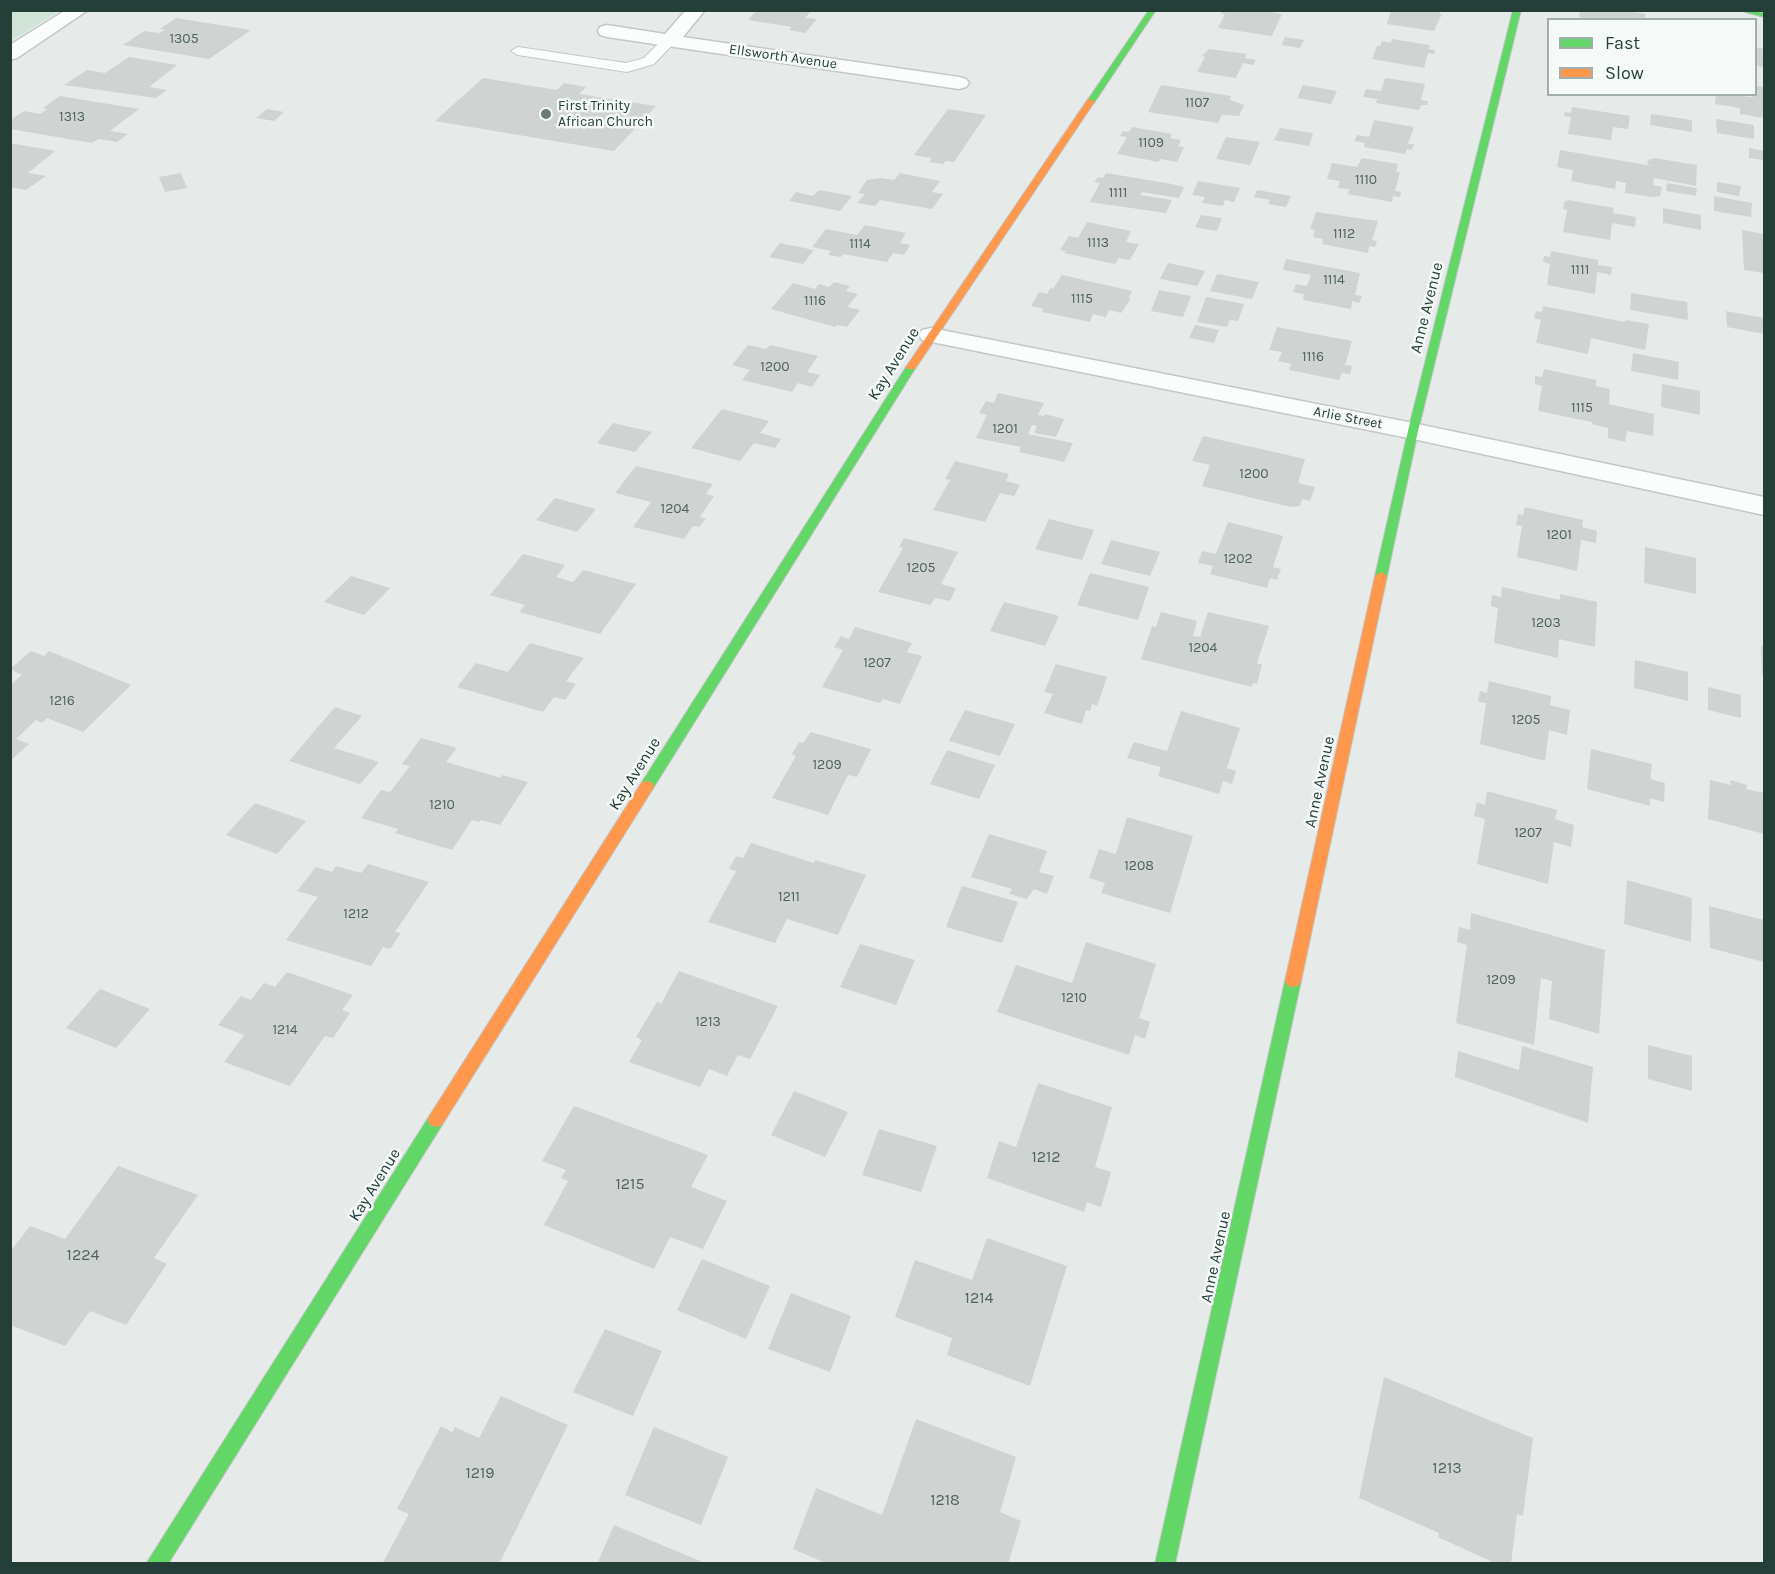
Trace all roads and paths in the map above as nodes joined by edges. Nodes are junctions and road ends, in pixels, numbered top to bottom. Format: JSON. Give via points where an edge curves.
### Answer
{"nodes":[{"id":1,"x":79,"y":10,"type":"edge"},
{"id":2,"x":696,"y":10,"type":"edge"},
{"id":3,"x":1153,"y":10,"type":"edge"},
{"id":4,"x":1517,"y":10,"type":"edge"},
{"id":5,"x":1748,"y":10,"type":"edge"},
{"id":6,"x":1764,"y":15,"type":"edge"},
{"id":7,"x":607,"y":31,"type":"dead end"},
{"id":8,"x":670,"y":40,"type":"junction"},
{"id":9,"x":518,"y":51,"type":"dead end"},
{"id":10,"x":10,"y":54,"type":"edge"},
{"id":11,"x":959,"y":83,"type":"dead end"},
{"id":12,"x":931,"y":336,"type":"junction"},
{"id":13,"x":1413,"y":431,"type":"junction"},
{"id":14,"x":1764,"y":506,"type":"edge"},
{"id":15,"x":156,"y":1563,"type":"edge"},
{"id":16,"x":1166,"y":1563,"type":"edge"}],
"edges":[{"from":1,"to":10,"type":"street"},
{"from":2,"to":8,"type":"street"},
{"from":3,"to":12,"type":"street","name":"Kay Avenue"},
{"from":4,"to":13,"type":"street","name":"Anne Avenue"},
{"from":5,"to":6,"type":"street"},
{"from":7,"to":8,"type":"street","name":"Ellsworth Avenue"},
{"from":8,"to":9,"type":"lane","via":[[650,61],[627,68]]},
{"from":8,"to":11,"type":"street","name":"Ellsworth Avenue"},
{"from":12,"to":13,"type":"street","name":"Arlie Street"},
{"from":12,"to":15,"type":"street","name":"Kay Avenue"},
{"from":13,"to":14,"type":"street","name":"Arlie Street"},
{"from":13,"to":16,"type":"street","name":"Anne Avenue"}]}
